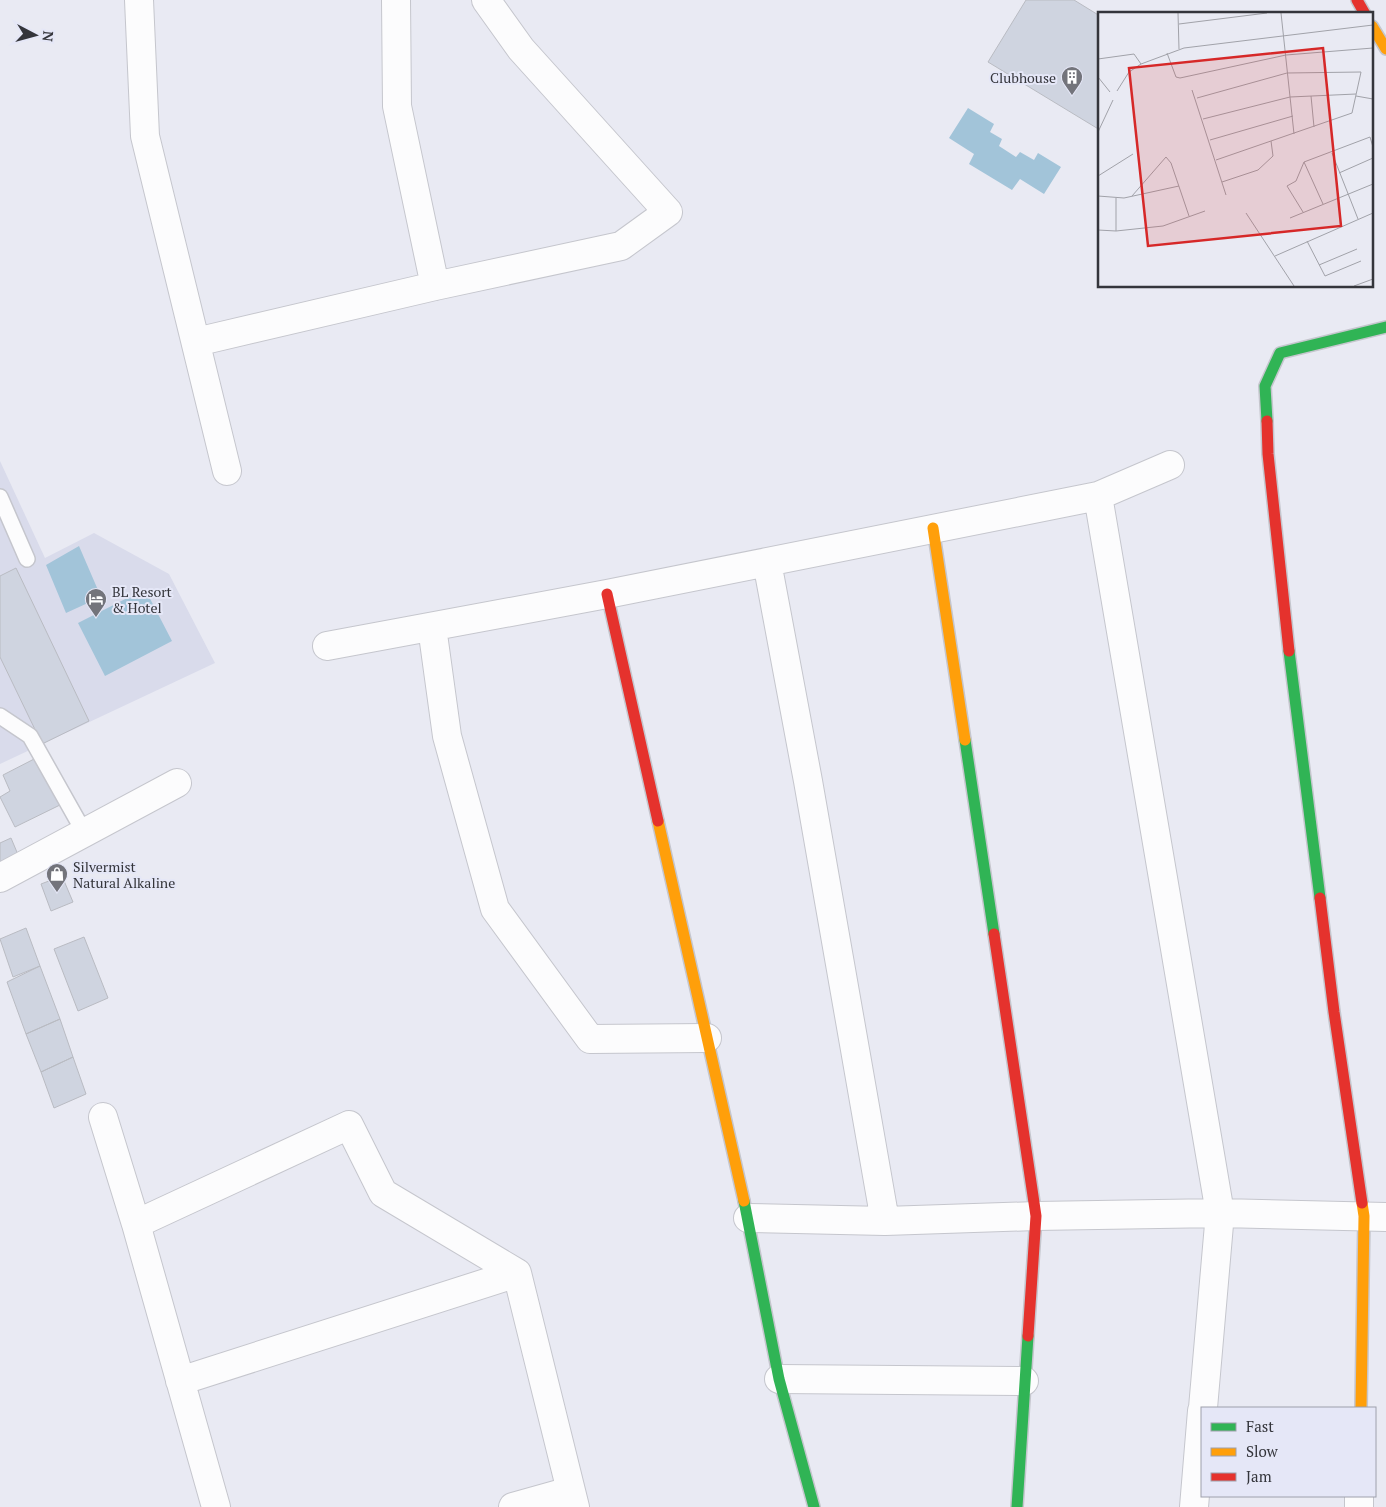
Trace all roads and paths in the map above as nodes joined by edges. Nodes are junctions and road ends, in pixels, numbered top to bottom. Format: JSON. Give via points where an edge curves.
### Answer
{"nodes":[{"id":1,"x":139,"y":0,"type":"edge"},
{"id":2,"x":396,"y":0,"type":"edge"},
{"id":3,"x":486,"y":0,"type":"edge"},
{"id":4,"x":1357,"y":0,"type":"edge"},
{"id":5,"x":1364,"y":12,"type":"edge"},
{"id":6,"x":1374,"y":29,"type":"edge"},
{"id":7,"x":1386,"y":49,"type":"edge"},
{"id":8,"x":435,"y":286,"type":"junction"},
{"id":9,"x":1386,"y":327,"type":"edge"},
{"id":10,"x":196,"y":342,"type":"junction"},
{"id":11,"x":1170,"y":464,"type":"dead end"},
{"id":12,"x":227,"y":471,"type":"dead end"},
{"id":13,"x":1098,"y":496,"type":"junction"},
{"id":14,"x":0,"y":497,"type":"edge"},
{"id":15,"x":933,"y":528,"type":"junction"},
{"id":16,"x":27,"y":559,"type":"dead end"},
{"id":17,"x":767,"y":562,"type":"junction"},
{"id":18,"x":607,"y":594,"type":"junction"},
{"id":19,"x":432,"y":627,"type":"junction"},
{"id":20,"x":327,"y":646,"type":"dead end"},
{"id":21,"x":0,"y":716,"type":"edge"},
{"id":22,"x":177,"y":783,"type":"dead end"},
{"id":23,"x":84,"y":832,"type":"junction"},
{"id":24,"x":0,"y":878,"type":"edge"},
{"id":25,"x":707,"y":1038,"type":"junction"},
{"id":26,"x":103,"y":1117,"type":"dead end"},
{"id":27,"x":1220,"y":1213,"type":"junction"},
{"id":28,"x":1036,"y":1216,"type":"junction"},
{"id":29,"x":1375,"y":1217,"type":"edge"},
{"id":30,"x":748,"y":1218,"type":"junction"},
{"id":31,"x":885,"y":1221,"type":"junction"},
{"id":32,"x":136,"y":1224,"type":"junction"},
{"id":33,"x":517,"y":1273,"type":"junction"},
{"id":34,"x":779,"y":1379,"type":"junction"},
{"id":35,"x":180,"y":1381,"type":"junction"},
{"id":36,"x":1024,"y":1381,"type":"junction"},
{"id":37,"x":1202,"y":1407,"type":"edge"},
{"id":38,"x":1360,"y":1407,"type":"edge"},
{"id":39,"x":1201,"y":1422,"type":"edge"},
{"id":40,"x":573,"y":1499,"type":"edge"},
{"id":41,"x":216,"y":1507,"type":"edge"},
{"id":42,"x":513,"y":1507,"type":"edge"},
{"id":43,"x":814,"y":1507,"type":"edge"},
{"id":44,"x":1017,"y":1507,"type":"edge"},
{"id":45,"x":1194,"y":1507,"type":"edge"}],
"edges":[{"from":1,"to":10,"type":"street","via":[[145,136]]},
{"from":2,"to":8,"type":"street","via":[[397,106]]},
{"from":3,"to":8,"type":"street","via":[[520,49],[668,212],[621,246]]},
{"from":4,"to":5,"type":"street"},
{"from":6,"to":7,"type":"street"},
{"from":8,"to":10,"type":"street"},
{"from":9,"to":29,"type":"street","via":[[1280,353],[1265,386],[1268,454],[1295,704],[1334,1012]]},
{"from":10,"to":12,"type":"street"},
{"from":11,"to":13,"type":"street"},
{"from":13,"to":15,"type":"street"},
{"from":13,"to":27,"type":"street"},
{"from":14,"to":16,"type":"lane"},
{"from":15,"to":17,"type":"street"},
{"from":15,"to":28,"type":"street"},
{"from":17,"to":18,"type":"street"},
{"from":17,"to":31,"type":"street"},
{"from":18,"to":19,"type":"street"},
{"from":18,"to":25,"type":"street"},
{"from":19,"to":20,"type":"street"},
{"from":19,"to":25,"type":"street","via":[[447,736],[494,910],[590,1039]]},
{"from":21,"to":23,"type":"lane","via":[[30,736]]},
{"from":22,"to":23,"type":"street"},
{"from":23,"to":24,"type":"street"},
{"from":25,"to":30,"type":"street"},
{"from":26,"to":32,"type":"street"},
{"from":27,"to":28,"type":"street"},
{"from":27,"to":29,"type":"street"},
{"from":27,"to":37,"type":"street"},
{"from":28,"to":31,"type":"street"},
{"from":28,"to":36,"type":"street"},
{"from":29,"to":38,"type":"street"},
{"from":30,"to":31,"type":"street"},
{"from":30,"to":34,"type":"street"},
{"from":32,"to":33,"type":"street","via":[[349,1125],[383,1193]]},
{"from":32,"to":35,"type":"street"},
{"from":33,"to":35,"type":"street"},
{"from":33,"to":40,"type":"street"},
{"from":34,"to":36,"type":"street"},
{"from":34,"to":43,"type":"street"},
{"from":35,"to":41,"type":"street"},
{"from":36,"to":44,"type":"street"},
{"from":39,"to":45,"type":"street"},
{"from":40,"to":42,"type":"street"}]}
